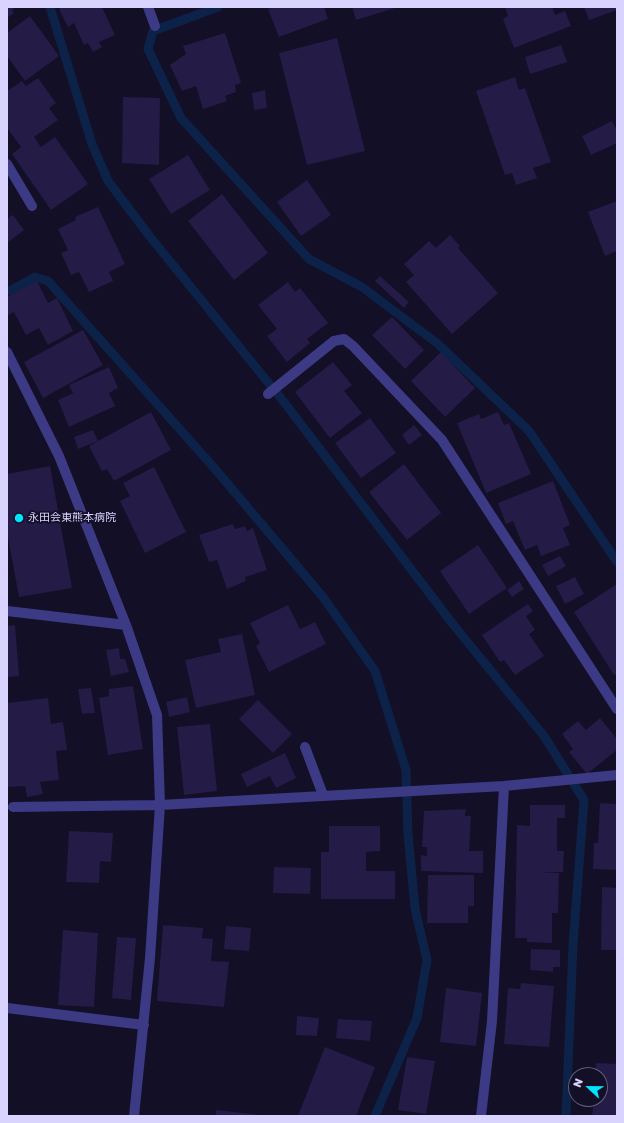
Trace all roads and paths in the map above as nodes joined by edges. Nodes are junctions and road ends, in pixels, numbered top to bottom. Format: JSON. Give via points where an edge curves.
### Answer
{"nodes":[{"id":1,"x":148,"y":7,"type":"edge"},
{"id":2,"x":155,"y":26,"type":"dead end"},
{"id":3,"x":7,"y":164,"type":"edge"},
{"id":4,"x":32,"y":206,"type":"dead end"},
{"id":5,"x":7,"y":352,"type":"edge"},
{"id":6,"x":268,"y":394,"type":"dead end"},
{"id":7,"x":7,"y":611,"type":"edge"},
{"id":8,"x":126,"y":625,"type":"junction"},
{"id":9,"x":617,"y":709,"type":"edge"},
{"id":10,"x":305,"y":747,"type":"dead end"},
{"id":11,"x":617,"y":775,"type":"edge"},
{"id":12,"x":504,"y":786,"type":"junction"},
{"id":13,"x":323,"y":795,"type":"junction"},
{"id":14,"x":160,"y":805,"type":"junction"},
{"id":15,"x":13,"y":807,"type":"dead end"},
{"id":16,"x":7,"y":1008,"type":"edge"},
{"id":17,"x":144,"y":1025,"type":"junction"},
{"id":18,"x":134,"y":1116,"type":"edge"},
{"id":19,"x":481,"y":1116,"type":"edge"}],
"edges":[{"from":1,"to":2,"type":"street"},
{"from":3,"to":4,"type":"street"},
{"from":5,"to":8,"type":"street","via":[[59,456]]},
{"from":6,"to":9,"type":"street","via":[[334,341],[344,339],[353,346],[442,440]]},
{"from":7,"to":8,"type":"street"},
{"from":8,"to":14,"type":"street","via":[[157,715]]},
{"from":10,"to":13,"type":"street"},
{"from":11,"to":12,"type":"street"},
{"from":12,"to":13,"type":"street"},
{"from":12,"to":19,"type":"street","via":[[492,1021]]},
{"from":13,"to":14,"type":"street"},
{"from":14,"to":15,"type":"street"},
{"from":14,"to":17,"type":"street"},
{"from":16,"to":17,"type":"street"},
{"from":17,"to":18,"type":"street"}]}
